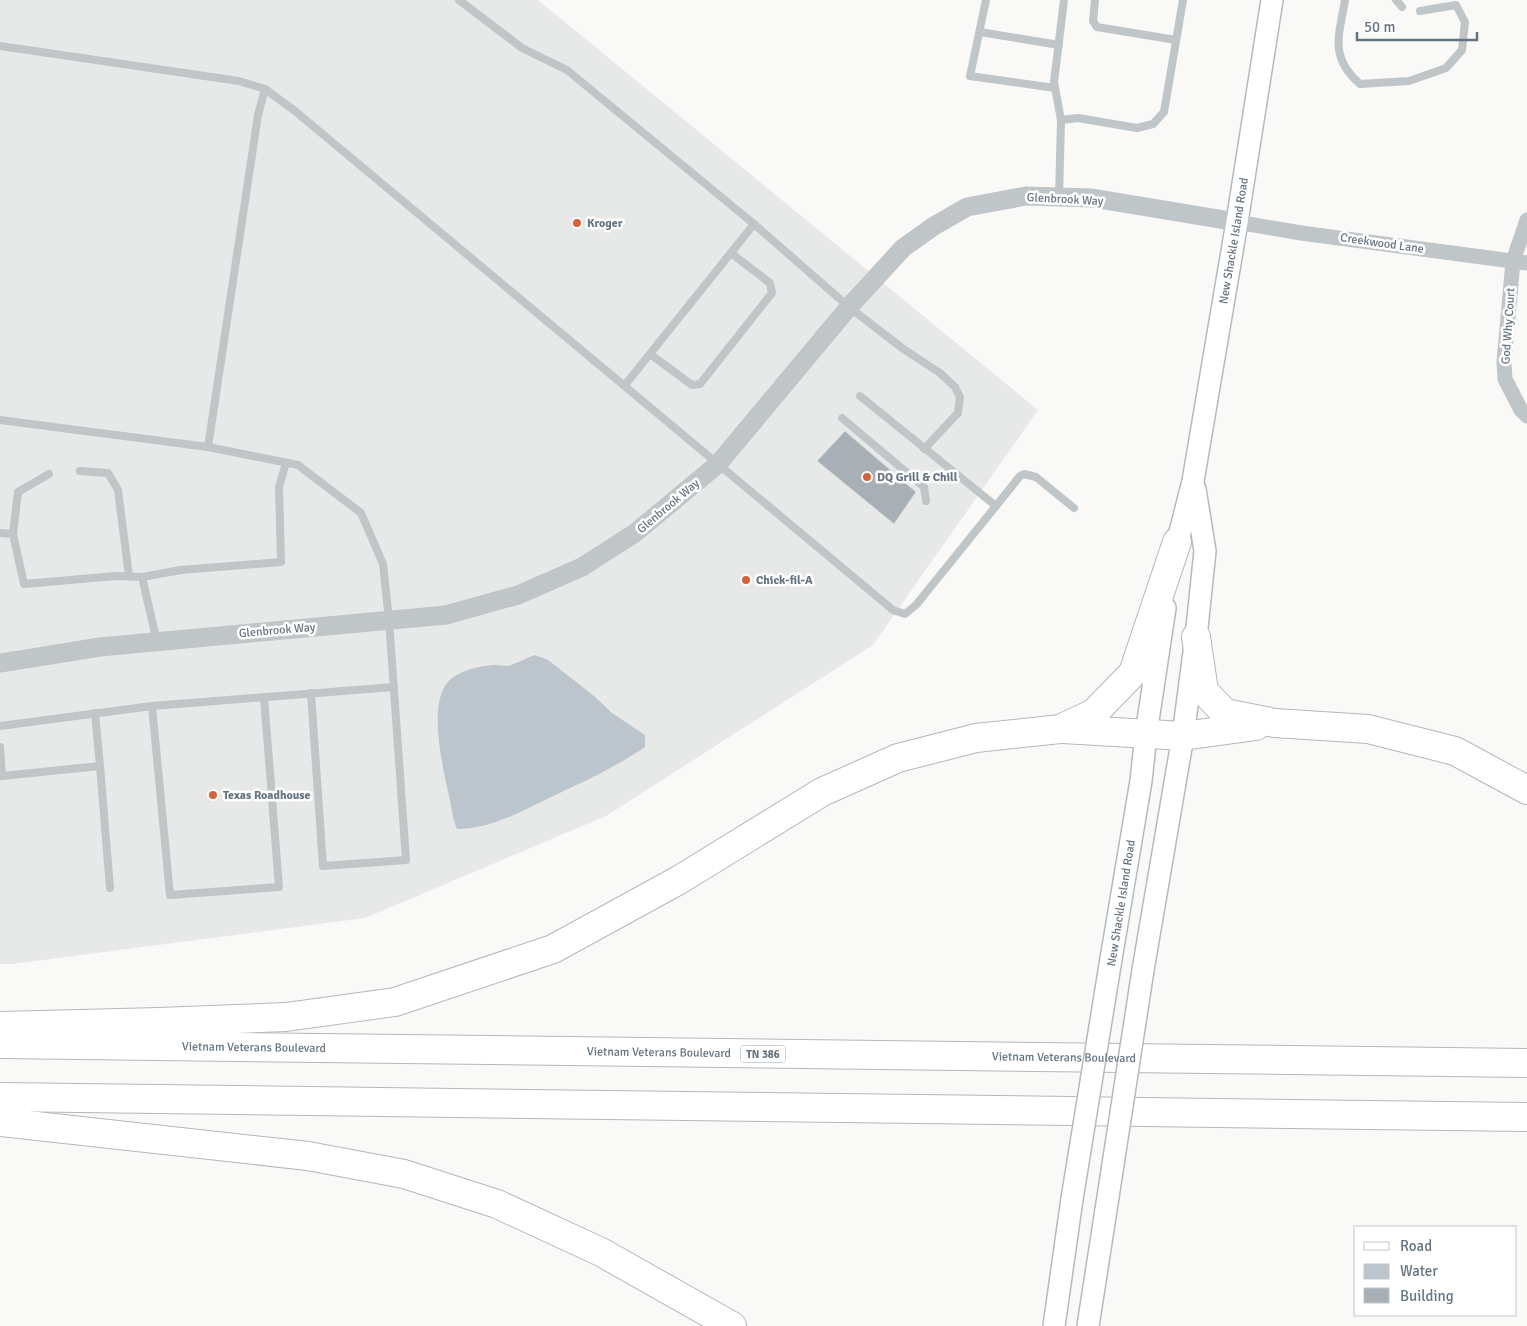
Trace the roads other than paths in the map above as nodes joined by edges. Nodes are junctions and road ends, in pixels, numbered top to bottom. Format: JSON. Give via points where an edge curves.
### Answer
{"nodes":[{"id":1,"x":459,"y":0,"type":"edge"},
{"id":2,"x":986,"y":0,"type":"edge"},
{"id":3,"x":1064,"y":0,"type":"edge"},
{"id":4,"x":1095,"y":0,"type":"edge"},
{"id":5,"x":1183,"y":0,"type":"edge"},
{"id":6,"x":1272,"y":0,"type":"edge"},
{"id":7,"x":1345,"y":0,"type":"edge"},
{"id":8,"x":1396,"y":0,"type":"edge"},
{"id":9,"x":1402,"y":7,"type":"dead end"},
{"id":10,"x":1420,"y":11,"type":"dead end"},
{"id":11,"x":980,"y":32,"type":"junction"},
{"id":12,"x":1176,"y":40,"type":"junction"},
{"id":13,"x":1059,"y":45,"type":"junction"},
{"id":14,"x":0,"y":46,"type":"edge"},
{"id":15,"x":1055,"y":88,"type":"junction"},
{"id":16,"x":265,"y":89,"type":"junction"},
{"id":17,"x":1061,"y":120,"type":"junction"},
{"id":18,"x":1059,"y":197,"type":"junction"},
{"id":19,"x":1527,"y":220,"type":"edge"},
{"id":20,"x":1237,"y":222,"type":"junction"},
{"id":21,"x":754,"y":224,"type":"junction"},
{"id":22,"x":731,"y":253,"type":"junction"},
{"id":23,"x":1520,"y":262,"type":"edge"},
{"id":24,"x":849,"y":307,"type":"junction"},
{"id":25,"x":650,"y":354,"type":"junction"},
{"id":26,"x":625,"y":385,"type":"junction"},
{"id":27,"x":860,"y":396,"type":"dead end"},
{"id":28,"x":1527,"y":416,"type":"edge"},
{"id":29,"x":842,"y":418,"type":"dead end"},
{"id":30,"x":0,"y":420,"type":"edge"},
{"id":31,"x":208,"y":447,"type":"junction"},
{"id":32,"x":924,"y":450,"type":"junction"},
{"id":33,"x":286,"y":463,"type":"junction"},
{"id":34,"x":718,"y":464,"type":"junction"},
{"id":35,"x":80,"y":471,"type":"dead end"},
{"id":36,"x":49,"y":474,"type":"dead end"},
{"id":37,"x":1193,"y":481,"type":"junction"},
{"id":38,"x":926,"y":501,"type":"dead end"},
{"id":39,"x":996,"y":506,"type":"junction"},
{"id":40,"x":1074,"y":508,"type":"dead end"},
{"id":41,"x":0,"y":533,"type":"edge"},
{"id":42,"x":13,"y":534,"type":"junction"},
{"id":43,"x":1177,"y":542,"type":"junction"},
{"id":44,"x":129,"y":576,"type":"junction"},
{"id":45,"x":142,"y":577,"type":"junction"},
{"id":46,"x":388,"y":620,"type":"junction"},
{"id":47,"x":1196,"y":636,"type":"junction"},
{"id":48,"x":156,"y":642,"type":"junction"},
{"id":49,"x":0,"y":663,"type":"edge"},
{"id":50,"x":394,"y":686,"type":"junction"},
{"id":51,"x":311,"y":693,"type":"junction"},
{"id":52,"x":264,"y":697,"type":"junction"},
{"id":53,"x":152,"y":706,"type":"junction"},
{"id":54,"x":95,"y":713,"type":"junction"},
{"id":55,"x":1275,"y":723,"type":"junction"},
{"id":56,"x":0,"y":726,"type":"edge"},
{"id":57,"x":1060,"y":729,"type":"junction"},
{"id":58,"x":1146,"y":734,"type":"junction"},
{"id":59,"x":1183,"y":736,"type":"junction"},
{"id":60,"x":0,"y":747,"type":"edge"},
{"id":61,"x":100,"y":766,"type":"junction"},
{"id":62,"x":1527,"y":790,"type":"edge"},
{"id":63,"x":110,"y":888,"type":"dead end"},
{"id":64,"x":0,"y":1026,"type":"edge"},
{"id":65,"x":0,"y":1044,"type":"edge"},
{"id":66,"x":1527,"y":1063,"type":"edge"},
{"id":67,"x":0,"y":1097,"type":"edge"},
{"id":68,"x":1527,"y":1116,"type":"edge"},
{"id":69,"x":0,"y":1122,"type":"edge"},
{"id":70,"x":732,"y":1326,"type":"edge"},
{"id":71,"x":1054,"y":1326,"type":"edge"},
{"id":72,"x":1088,"y":1326,"type":"edge"}],
"edges":[{"from":1,"to":21,"type":"lane","via":[[522,48],[567,70]]},
{"from":2,"to":11,"type":"lane"},
{"from":3,"to":13,"type":"lane"},
{"from":4,"to":12,"type":"lane","via":[[1093,21],[1097,27]]},
{"from":5,"to":12,"type":"lane"},
{"from":6,"to":20,"type":"main road","name":"New Shackle Island Road"},
{"from":7,"to":10,"type":"lane","via":[[1338,42],[1340,60],[1348,74],[1360,84],[1409,81],[1446,68],[1462,50],[1465,22],[1456,5]]},
{"from":8,"to":9,"type":"lane"},
{"from":11,"to":13,"type":"lane"},
{"from":11,"to":15,"type":"lane","via":[[970,76]]},
{"from":12,"to":17,"type":"lane","via":[[1164,112],[1153,124],[1137,128],[1078,118]]},
{"from":13,"to":15,"type":"lane"},
{"from":14,"to":16,"type":"lane","via":[[239,81]]},
{"from":15,"to":17,"type":"lane"},
{"from":16,"to":26,"type":"lane"},
{"from":16,"to":31,"type":"lane","via":[[258,115]]},
{"from":17,"to":18,"type":"lane"},
{"from":18,"to":20,"type":"street","name":"Glenbrook Way","via":[[1092,198]]},
{"from":18,"to":24,"type":"street","name":"Glenbrook Way","via":[[1026,196],[967,207],[904,248]]},
{"from":19,"to":23,"type":"street","name":"God Why Court"},
{"from":20,"to":23,"type":"street","name":"Creekwood Lane"},
{"from":20,"to":37,"type":"main road","name":"New Shackle Island Road"},
{"from":21,"to":22,"type":"lane"},
{"from":21,"to":24,"type":"lane"},
{"from":22,"to":25,"type":"lane"},
{"from":22,"to":25,"type":"lane","via":[[770,283],[772,293],[700,384],[692,385]]},
{"from":23,"to":28,"type":"street","name":"God Why Court","via":[[1504,362],[1505,379]]},
{"from":24,"to":32,"type":"lane","via":[[940,373],[960,396],[958,413]]},
{"from":24,"to":34,"type":"street","name":"Glenbrook Way"},
{"from":25,"to":26,"type":"lane"},
{"from":26,"to":34,"type":"lane"},
{"from":27,"to":32,"type":"lane"},
{"from":29,"to":38,"type":"lane","via":[[924,487]]},
{"from":30,"to":31,"type":"lane"},
{"from":31,"to":33,"type":"lane"},
{"from":32,"to":39,"type":"lane"},
{"from":33,"to":45,"type":"lane","via":[[279,487],[281,562],[180,570]]},
{"from":33,"to":46,"type":"lane","via":[[298,466],[361,513],[383,564]]},
{"from":34,"to":39,"type":"lane","via":[[893,610],[905,614],[916,605]]},
{"from":34,"to":46,"type":"street","name":"Glenbrook Way","via":[[635,533],[582,567],[518,595],[446,615]]},
{"from":35,"to":44,"type":"lane","via":[[108,473],[118,490]]},
{"from":36,"to":42,"type":"lane","via":[[18,492]]},
{"from":37,"to":43,"type":"main road","name":"New Shackle Island Road"},
{"from":37,"to":47,"type":"main road","name":"New Shackle Island Road","via":[[1205,551]]},
{"from":39,"to":40,"type":"lane","via":[[1024,474],[1036,477]]},
{"from":41,"to":42,"type":"lane"},
{"from":42,"to":44,"type":"lane","via":[[24,584]]},
{"from":43,"to":57,"type":"highway","via":[[1133,673],[1094,713]]},
{"from":43,"to":58,"type":"main road","name":"New Shackle Island Road"},
{"from":44,"to":45,"type":"lane"},
{"from":45,"to":48,"type":"lane"},
{"from":46,"to":48,"type":"street","name":"Glenbrook Way"},
{"from":46,"to":50,"type":"lane"},
{"from":47,"to":55,"type":"highway","via":[[1204,691],[1225,713]]},
{"from":47,"to":59,"type":"main road","name":"New Shackle Island Road"},
{"from":48,"to":49,"type":"street","name":"Glenbrook Way"},
{"from":50,"to":51,"type":"lane"},
{"from":50,"to":51,"type":"lane","via":[[406,860],[323,866]]},
{"from":51,"to":52,"type":"lane"},
{"from":52,"to":53,"type":"lane"},
{"from":52,"to":53,"type":"lane","via":[[279,887],[170,895]]},
{"from":53,"to":54,"type":"lane"},
{"from":54,"to":56,"type":"lane"},
{"from":54,"to":61,"type":"lane"},
{"from":55,"to":59,"type":"highway"},
{"from":55,"to":62,"type":"highway","via":[[1368,729],[1455,751]]},
{"from":57,"to":58,"type":"highway"},
{"from":57,"to":64,"type":"highway","via":[[976,738],[898,758],[822,792],[679,880],[553,949],[395,1002],[286,1017]]},
{"from":58,"to":59,"type":"highway"},
{"from":58,"to":71,"type":"main road","name":"New Shackle Island Road","bridge":true},
{"from":59,"to":72,"type":"main road","name":"New Shackle Island Road","bridge":true},
{"from":60,"to":61,"type":"lane","via":[[2,776]]},
{"from":61,"to":63,"type":"lane"},
{"from":65,"to":66,"type":"highway","name":"Vietnam Veterans Boulevard","number":"TN 386"},
{"from":67,"to":68,"type":"highway"},
{"from":69,"to":70,"type":"highway","via":[[308,1156],[404,1174],[497,1204],[601,1252]]}]}
